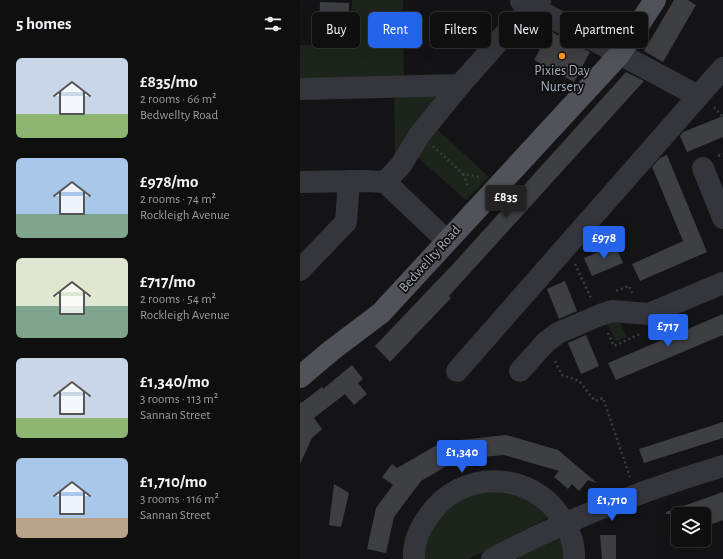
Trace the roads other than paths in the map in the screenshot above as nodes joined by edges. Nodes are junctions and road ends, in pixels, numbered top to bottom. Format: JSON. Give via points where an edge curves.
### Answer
{"nodes":[{"id":1,"x":656,"y":0,"type":"edge"},
{"id":2,"x":531,"y":2,"type":"edge"},
{"id":3,"x":619,"y":54,"type":"junction"},
{"id":4,"x":723,"y":68,"type":"edge"},
{"id":5,"x":460,"y":85,"type":"junction"},
{"id":6,"x":300,"y":89,"type":"edge"},
{"id":7,"x":698,"y":96,"type":"junction"},
{"id":8,"x":712,"y":178,"type":"edge"},
{"id":9,"x":348,"y":181,"type":"junction"},
{"id":10,"x":300,"y":182,"type":"edge"},
{"id":11,"x":385,"y":182,"type":"junction"},
{"id":12,"x":723,"y":218,"type":"edge"},
{"id":13,"x":447,"y":241,"type":"junction"},
{"id":14,"x":300,"y":270,"type":"edge"},
{"id":15,"x":723,"y":283,"type":"edge"},
{"id":16,"x":457,"y":371,"type":"dead end"},
{"id":17,"x":520,"y":371,"type":"dead end"},
{"id":18,"x":300,"y":377,"type":"edge"},
{"id":19,"x":723,"y":466,"type":"edge"},
{"id":20,"x":564,"y":523,"type":"junction"},
{"id":21,"x":414,"y":559,"type":"edge"},
{"id":22,"x":493,"y":559,"type":"edge"},
{"id":23,"x":574,"y":559,"type":"edge"}],
"edges":[{"from":1,"to":3,"type":"main road","name":"Bedwellty Road"},
{"from":2,"to":3,"type":"street"},
{"from":2,"to":5,"type":"street"},
{"from":3,"to":7,"type":"street"},
{"from":3,"to":13,"type":"main road","name":"Bedwellty Road"},
{"from":4,"to":7,"type":"street"},
{"from":5,"to":6,"type":"street"},
{"from":5,"to":11,"type":"street","via":[[420,134],[401,165]]},
{"from":7,"to":16,"type":"street"},
{"from":8,"to":12,"type":"street"},
{"from":9,"to":10,"type":"street"},
{"from":9,"to":11,"type":"street"},
{"from":9,"to":14,"type":"street","via":[[346,222]]},
{"from":11,"to":13,"type":"street"},
{"from":13,"to":18,"type":"main road","name":"Bedwellty Road","via":[[381,313]]},
{"from":15,"to":17,"type":"street","via":[[649,314],[612,311],[558,333],[546,342]]},
{"from":19,"to":20,"type":"street","via":[[636,493]]},
{"from":20,"to":21,"type":"street","via":[[547,500],[526,487],[501,480],[478,482],[453,492],[434,506],[420,528]]},
{"from":20,"to":22,"type":"street"},
{"from":20,"to":23,"type":"street","via":[[572,539]]}]}
